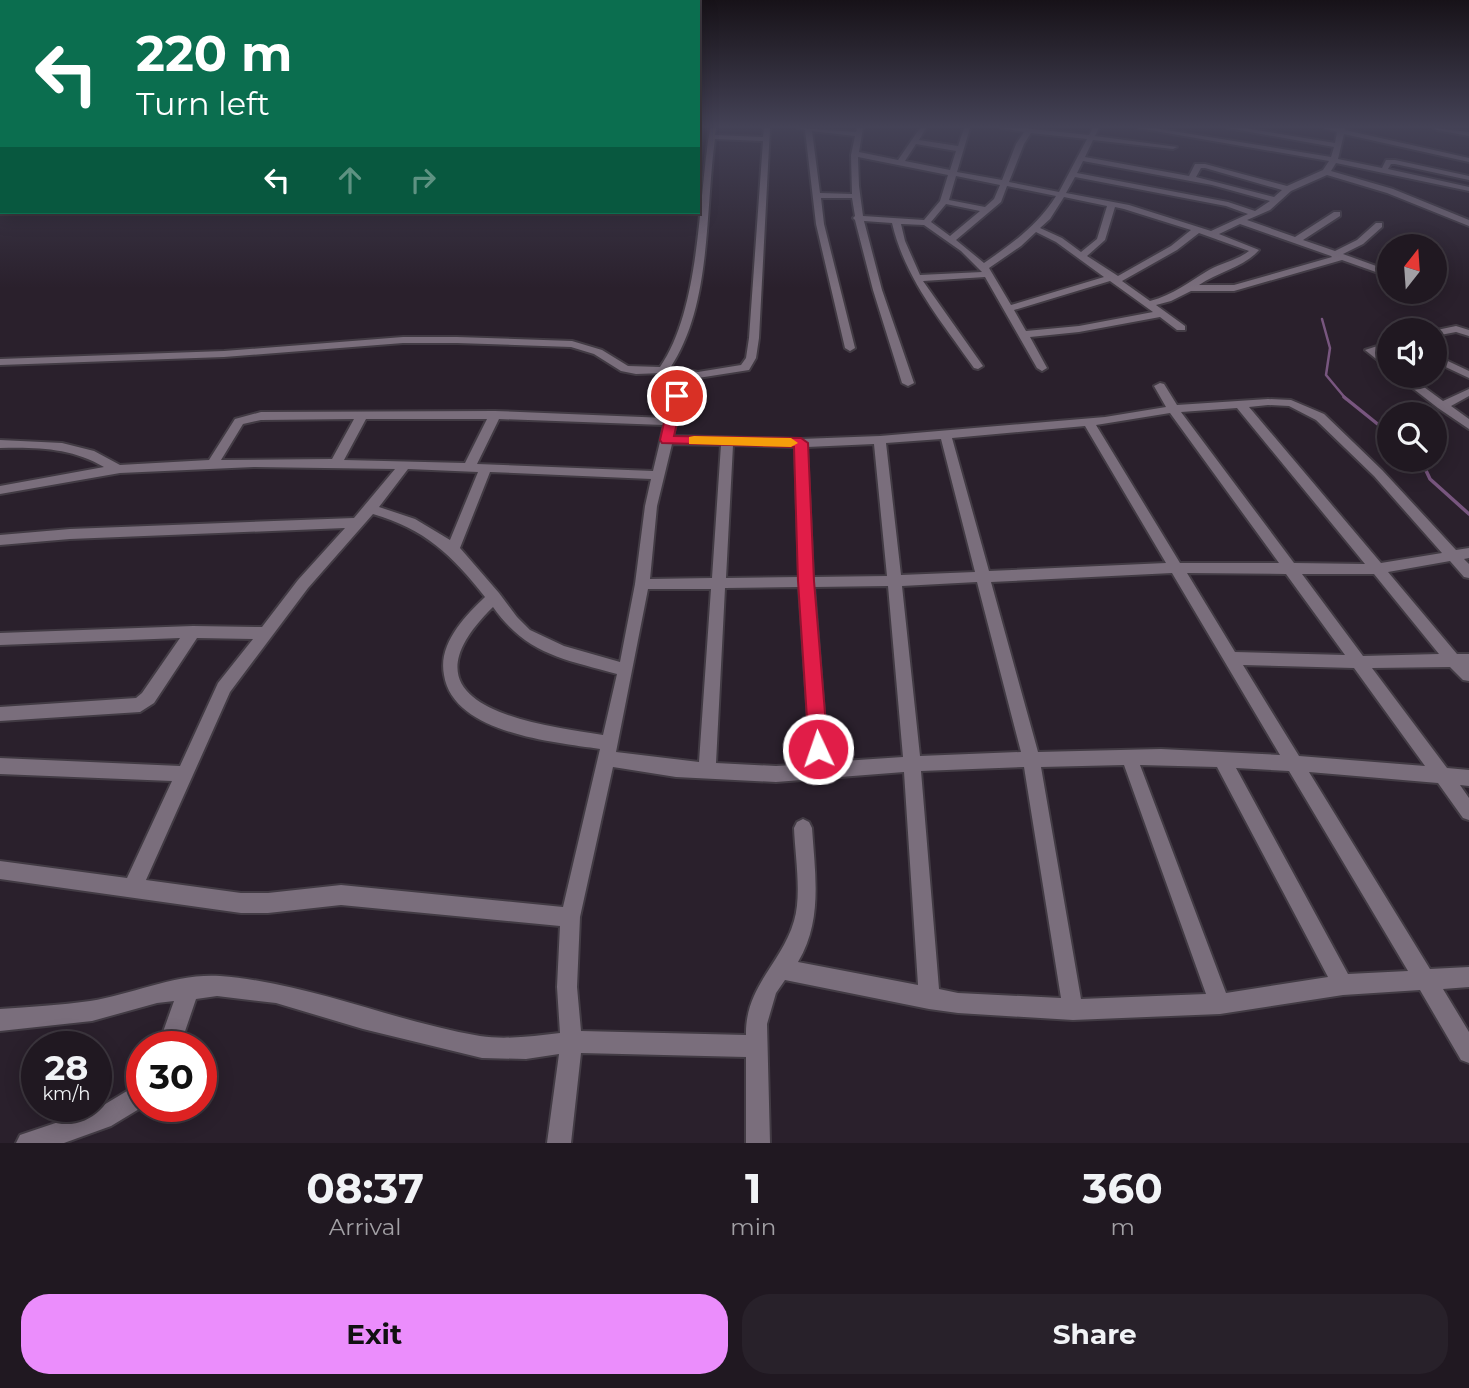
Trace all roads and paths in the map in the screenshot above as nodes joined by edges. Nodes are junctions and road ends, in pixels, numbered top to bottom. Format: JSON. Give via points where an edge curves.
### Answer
{"nodes":[{"id":1,"x":707,"y":181,"type":"edge"},
{"id":2,"x":763,"y":181,"type":"edge"},
{"id":3,"x":814,"y":181,"type":"edge"},
{"id":4,"x":855,"y":181,"type":"edge"},
{"id":5,"x":950,"y":181,"type":"edge"},
{"id":6,"x":998,"y":181,"type":"edge"},
{"id":7,"x":1069,"y":181,"type":"edge"},
{"id":8,"x":1111,"y":181,"type":"edge"},
{"id":9,"x":1202,"y":181,"type":"edge"},
{"id":10,"x":1245,"y":181,"type":"edge"},
{"id":11,"x":1262,"y":181,"type":"edge"},
{"id":12,"x":1305,"y":181,"type":"edge"},
{"id":13,"x":1357,"y":181,"type":"edge"},
{"id":14,"x":1438,"y":181,"type":"edge"},
{"id":15,"x":1006,"y":183,"type":"junction"},
{"id":16,"x":1235,"y":188,"type":"junction"},
{"id":17,"x":1469,"y":188,"type":"edge"},
{"id":18,"x":1288,"y":189,"type":"junction"},
{"id":19,"x":815,"y":195,"type":"junction"},
{"id":20,"x":1062,"y":195,"type":"junction"},
{"id":21,"x":855,"y":197,"type":"junction"},
{"id":22,"x":1275,"y":200,"type":"junction"},
{"id":23,"x":944,"y":201,"type":"junction"},
{"id":24,"x":1112,"y":204,"type":"junction"},
{"id":25,"x":987,"y":210,"type":"junction"},
{"id":26,"x":1253,"y":213,"type":"junction"},
{"id":27,"x":1337,"y":214,"type":"dead end"},
{"id":28,"x":857,"y":218,"type":"junction"},
{"id":29,"x":1238,"y":220,"type":"junction"},
{"id":30,"x":896,"y":221,"type":"junction"},
{"id":31,"x":928,"y":223,"type":"junction"},
{"id":32,"x":1469,"y":223,"type":"edge"},
{"id":33,"x":1380,"y":225,"type":"dead end"},
{"id":34,"x":1034,"y":228,"type":"junction"},
{"id":35,"x":1197,"y":230,"type":"junction"},
{"id":36,"x":1212,"y":234,"type":"junction"},
{"id":37,"x":950,"y":240,"type":"junction"},
{"id":38,"x":1296,"y":241,"type":"junction"},
{"id":39,"x":1082,"y":256,"type":"junction"},
{"id":40,"x":1339,"y":256,"type":"junction"},
{"id":41,"x":1377,"y":269,"type":"edge"},
{"id":42,"x":987,"y":271,"type":"junction"},
{"id":43,"x":918,"y":278,"type":"junction"},
{"id":44,"x":1116,"y":279,"type":"junction"},
{"id":45,"x":1190,"y":288,"type":"junction"},
{"id":46,"x":1147,"y":304,"type":"junction"},
{"id":47,"x":1007,"y":309,"type":"junction"},
{"id":48,"x":1161,"y":314,"type":"junction"},
{"id":49,"x":1181,"y":328,"type":"dead end"},
{"id":50,"x":1447,"y":331,"type":"edge"},
{"id":51,"x":1469,"y":333,"type":"edge"},
{"id":52,"x":1022,"y":335,"type":"junction"},
{"id":53,"x":850,"y":348,"type":"dead end"},
{"id":54,"x":0,"y":362,"type":"edge"},
{"id":55,"x":1447,"y":364,"type":"edge"},
{"id":56,"x":978,"y":366,"type":"dead end"},
{"id":57,"x":1042,"y":368,"type":"dead end"},
{"id":58,"x":663,"y":370,"type":"junction"},
{"id":59,"x":1469,"y":375,"type":"edge"},
{"id":60,"x":908,"y":383,"type":"dead end"},
{"id":61,"x":1160,"y":386,"type":"dead end"},
{"id":62,"x":1418,"y":388,"type":"edge"},
{"id":63,"x":1469,"y":392,"type":"edge"},
{"id":64,"x":677,"y":396,"type":"dead end"},
{"id":65,"x":1437,"y":402,"type":"edge"},
{"id":66,"x":1447,"y":402,"type":"edge"},
{"id":67,"x":1241,"y":405,"type":"junction"},
{"id":68,"x":1173,"y":409,"type":"junction"},
{"id":69,"x":1447,"y":409,"type":"edge"},
{"id":70,"x":362,"y":415,"type":"junction"},
{"id":71,"x":495,"y":415,"type":"junction"},
{"id":72,"x":670,"y":422,"type":"junction"},
{"id":73,"x":1088,"y":422,"type":"junction"},
{"id":74,"x":1469,"y":425,"type":"edge"},
{"id":75,"x":946,"y":436,"type":"junction"},
{"id":76,"x":666,"y":440,"type":"junction"},
{"id":77,"x":880,"y":440,"type":"junction"},
{"id":78,"x":727,"y":441,"type":"junction"},
{"id":79,"x":801,"y":443,"type":"junction"},
{"id":80,"x":0,"y":444,"type":"edge"},
{"id":81,"x":212,"y":465,"type":"junction"},
{"id":82,"x":335,"y":465,"type":"junction"},
{"id":83,"x":404,"y":466,"type":"junction"},
{"id":84,"x":469,"y":468,"type":"junction"},
{"id":85,"x":118,"y":469,"type":"junction"},
{"id":86,"x":485,"y":469,"type":"junction"},
{"id":87,"x":657,"y":475,"type":"junction"},
{"id":88,"x":0,"y":490,"type":"edge"},
{"id":89,"x":370,"y":509,"type":"junction"},
{"id":90,"x":357,"y":523,"type":"junction"},
{"id":91,"x":0,"y":540,"type":"edge"},
{"id":92,"x":453,"y":548,"type":"junction"},
{"id":93,"x":1469,"y":553,"type":"edge"},
{"id":94,"x":1453,"y":556,"type":"junction"},
{"id":95,"x":1178,"y":568,"type":"junction"},
{"id":96,"x":1289,"y":568,"type":"junction"},
{"id":97,"x":1377,"y":569,"type":"junction"},
{"id":98,"x":1469,"y":573,"type":"edge"},
{"id":99,"x":983,"y":578,"type":"junction"},
{"id":100,"x":806,"y":581,"type":"junction"},
{"id":101,"x":893,"y":581,"type":"junction"},
{"id":102,"x":717,"y":582,"type":"junction"},
{"id":103,"x":642,"y":584,"type":"junction"},
{"id":104,"x":494,"y":597,"type":"junction"},
{"id":105,"x":192,"y":632,"type":"junction"},
{"id":106,"x":264,"y":633,"type":"junction"},
{"id":107,"x":0,"y":639,"type":"edge"},
{"id":108,"x":1231,"y":658,"type":"junction"},
{"id":109,"x":1461,"y":660,"type":"edge"},
{"id":110,"x":1359,"y":662,"type":"junction"},
{"id":111,"x":626,"y":670,"type":"junction"},
{"id":112,"x":1469,"y":675,"type":"edge"},
{"id":113,"x":0,"y":714,"type":"edge"},
{"id":114,"x":607,"y":750,"type":"junction"},
{"id":115,"x":1129,"y":757,"type":"junction"},
{"id":116,"x":1031,"y":759,"type":"junction"},
{"id":117,"x":1222,"y":759,"type":"junction"},
{"id":118,"x":913,"y":763,"type":"junction"},
{"id":119,"x":1293,"y":763,"type":"junction"},
{"id":120,"x":0,"y":766,"type":"edge"},
{"id":121,"x":820,"y":770,"type":"junction"},
{"id":122,"x":707,"y":771,"type":"junction"},
{"id":123,"x":185,"y":774,"type":"junction"},
{"id":124,"x":1446,"y":777,"type":"junction"},
{"id":125,"x":1469,"y":778,"type":"edge"},
{"id":126,"x":1469,"y":812,"type":"edge"},
{"id":127,"x":803,"y":828,"type":"dead end"},
{"id":128,"x":0,"y":870,"type":"edge"},
{"id":129,"x":133,"y":887,"type":"junction"},
{"id":130,"x":570,"y":917,"type":"junction"},
{"id":131,"x":783,"y":969,"type":"junction"},
{"id":132,"x":1469,"y":976,"type":"edge"},
{"id":133,"x":1422,"y":979,"type":"junction"},
{"id":134,"x":1343,"y":985,"type":"junction"},
{"id":135,"x":189,"y":988,"type":"junction"},
{"id":136,"x":929,"y":999,"type":"junction"},
{"id":137,"x":1220,"y":1004,"type":"junction"},
{"id":138,"x":1073,"y":1010,"type":"junction"},
{"id":139,"x":0,"y":1020,"type":"edge"},
{"id":140,"x":174,"y":1031,"type":"edge"},
{"id":141,"x":571,"y":1042,"type":"junction"},
{"id":142,"x":756,"y":1046,"type":"junction"},
{"id":143,"x":1469,"y":1052,"type":"edge"},
{"id":144,"x":126,"y":1105,"type":"edge"},
{"id":145,"x":28,"y":1143,"type":"edge"},
{"id":146,"x":559,"y":1143,"type":"edge"},
{"id":147,"x":758,"y":1143,"type":"edge"}],
"edges":[{"from":1,"to":58,"type":"street","via":[[695,285],[680,341]]},
{"from":2,"to":58,"type":"street","via":[[749,365],[711,375]]},
{"from":3,"to":19,"type":"street"},
{"from":4,"to":21,"type":"street"},
{"from":5,"to":23,"type":"street"},
{"from":6,"to":15,"type":"street"},
{"from":7,"to":20,"type":"street"},
{"from":8,"to":26,"type":"street"},
{"from":9,"to":16,"type":"street"},
{"from":10,"to":16,"type":"street"},
{"from":11,"to":18,"type":"street"},
{"from":12,"to":18,"type":"street"},
{"from":13,"to":32,"type":"street"},
{"from":14,"to":17,"type":"street"},
{"from":15,"to":20,"type":"street"},
{"from":15,"to":25,"type":"street"},
{"from":16,"to":22,"type":"street"},
{"from":18,"to":22,"type":"street"},
{"from":19,"to":21,"type":"street"},
{"from":19,"to":53,"type":"street"},
{"from":20,"to":24,"type":"street"},
{"from":20,"to":34,"type":"street"},
{"from":21,"to":28,"type":"street"},
{"from":22,"to":26,"type":"street"},
{"from":23,"to":25,"type":"street"},
{"from":23,"to":31,"type":"street"},
{"from":24,"to":35,"type":"street"},
{"from":24,"to":39,"type":"street","via":[[1101,240]]},
{"from":25,"to":37,"type":"street"},
{"from":26,"to":29,"type":"street"},
{"from":27,"to":38,"type":"street"},
{"from":28,"to":30,"type":"street"},
{"from":28,"to":60,"type":"street"},
{"from":29,"to":36,"type":"street"},
{"from":29,"to":38,"type":"street"},
{"from":30,"to":31,"type":"street"},
{"from":30,"to":43,"type":"street","via":[[901,244]]},
{"from":31,"to":37,"type":"street"},
{"from":33,"to":40,"type":"street"},
{"from":34,"to":39,"type":"street"},
{"from":34,"to":42,"type":"street"},
{"from":35,"to":36,"type":"street"},
{"from":35,"to":44,"type":"street"},
{"from":36,"to":45,"type":"street","via":[[1255,250]]},
{"from":37,"to":42,"type":"street"},
{"from":38,"to":40,"type":"street"},
{"from":39,"to":44,"type":"street"},
{"from":40,"to":41,"type":"street"},
{"from":40,"to":45,"type":"street","via":[[1234,288]]},
{"from":42,"to":43,"type":"street"},
{"from":42,"to":47,"type":"street"},
{"from":43,"to":56,"type":"street"},
{"from":44,"to":46,"type":"street"},
{"from":44,"to":47,"type":"street"},
{"from":45,"to":46,"type":"street","via":[[1172,299]]},
{"from":46,"to":48,"type":"street"},
{"from":47,"to":52,"type":"street"},
{"from":48,"to":49,"type":"street"},
{"from":48,"to":52,"type":"street"},
{"from":50,"to":51,"type":"street"},
{"from":52,"to":57,"type":"street"},
{"from":54,"to":58,"type":"street","via":[[224,354],[403,340],[510,340],[572,344],[598,352],[625,369]]},
{"from":55,"to":59,"type":"street"},
{"from":61,"to":68,"type":"street"},
{"from":62,"to":65,"type":"street"},
{"from":63,"to":66,"type":"street"},
{"from":64,"to":72,"type":"street"},
{"from":67,"to":68,"type":"street"},
{"from":67,"to":94,"type":"street","via":[[1291,403],[1320,416]]},
{"from":67,"to":97,"type":"street"},
{"from":68,"to":73,"type":"street"},
{"from":68,"to":96,"type":"street"},
{"from":69,"to":74,"type":"street"},
{"from":70,"to":71,"type":"street"},
{"from":70,"to":81,"type":"street","via":[[248,417],[232,430]]},
{"from":70,"to":82,"type":"street"},
{"from":71,"to":72,"type":"street"},
{"from":71,"to":84,"type":"street"},
{"from":72,"to":76,"type":"street"},
{"from":73,"to":75,"type":"street"},
{"from":73,"to":95,"type":"street"},
{"from":75,"to":77,"type":"street"},
{"from":75,"to":99,"type":"street"},
{"from":76,"to":78,"type":"street"},
{"from":76,"to":87,"type":"street"},
{"from":77,"to":79,"type":"street"},
{"from":77,"to":101,"type":"street"},
{"from":78,"to":79,"type":"street"},
{"from":78,"to":102,"type":"street"},
{"from":79,"to":100,"type":"street"},
{"from":80,"to":85,"type":"street","via":[[76,448]]},
{"from":81,"to":82,"type":"street"},
{"from":81,"to":85,"type":"street"},
{"from":82,"to":83,"type":"street"},
{"from":83,"to":84,"type":"street"},
{"from":83,"to":89,"type":"street"},
{"from":84,"to":86,"type":"street"},
{"from":85,"to":88,"type":"street"},
{"from":86,"to":87,"type":"street"},
{"from":86,"to":92,"type":"street"},
{"from":87,"to":103,"type":"street"},
{"from":89,"to":90,"type":"street"},
{"from":89,"to":92,"type":"street","via":[[418,524]]},
{"from":90,"to":91,"type":"street"},
{"from":90,"to":106,"type":"street"},
{"from":92,"to":104,"type":"street"},
{"from":93,"to":94,"type":"street"},
{"from":94,"to":97,"type":"street"},
{"from":94,"to":98,"type":"street"},
{"from":95,"to":96,"type":"street"},
{"from":95,"to":99,"type":"street"},
{"from":95,"to":108,"type":"street"},
{"from":96,"to":97,"type":"street"},
{"from":96,"to":110,"type":"street"},
{"from":97,"to":109,"type":"street"},
{"from":99,"to":101,"type":"street"},
{"from":99,"to":116,"type":"street"},
{"from":100,"to":101,"type":"street"},
{"from":100,"to":102,"type":"street"},
{"from":100,"to":121,"type":"street"},
{"from":101,"to":118,"type":"street"},
{"from":102,"to":103,"type":"street"},
{"from":102,"to":122,"type":"street"},
{"from":103,"to":111,"type":"street"},
{"from":104,"to":111,"type":"street","via":[[528,636]]},
{"from":104,"to":114,"type":"street","via":[[461,632],[450,663],[452,681],[462,698],[481,714],[504,724]]},
{"from":105,"to":106,"type":"street"},
{"from":105,"to":107,"type":"street"},
{"from":105,"to":113,"type":"street","via":[[140,705]]},
{"from":106,"to":123,"type":"street","via":[[224,688]]},
{"from":108,"to":110,"type":"street"},
{"from":108,"to":119,"type":"street"},
{"from":109,"to":110,"type":"street"},
{"from":109,"to":112,"type":"street"},
{"from":110,"to":124,"type":"street"},
{"from":111,"to":114,"type":"street"},
{"from":114,"to":122,"type":"street"},
{"from":114,"to":130,"type":"street"},
{"from":115,"to":116,"type":"street"},
{"from":115,"to":117,"type":"street"},
{"from":115,"to":137,"type":"street"},
{"from":116,"to":118,"type":"street"},
{"from":116,"to":138,"type":"street"},
{"from":117,"to":119,"type":"street"},
{"from":117,"to":134,"type":"street"},
{"from":118,"to":121,"type":"street"},
{"from":118,"to":136,"type":"street"},
{"from":119,"to":124,"type":"street"},
{"from":119,"to":133,"type":"street"},
{"from":120,"to":123,"type":"street"},
{"from":121,"to":122,"type":"street","via":[[776,774]]},
{"from":123,"to":129,"type":"street"},
{"from":124,"to":125,"type":"street"},
{"from":124,"to":126,"type":"street"},
{"from":127,"to":131,"type":"street","via":[[807,903],[798,938]]},
{"from":128,"to":129,"type":"street"},
{"from":129,"to":130,"type":"street","via":[[241,903],[341,895]]},
{"from":130,"to":141,"type":"street","via":[[567,987]]},
{"from":131,"to":136,"type":"street"},
{"from":131,"to":142,"type":"street","via":[[761,1004]]},
{"from":132,"to":133,"type":"street"},
{"from":133,"to":134,"type":"street"},
{"from":133,"to":143,"type":"street"},
{"from":134,"to":137,"type":"street"},
{"from":135,"to":139,"type":"street","via":[[92,1011]]},
{"from":135,"to":140,"type":"street"},
{"from":135,"to":141,"type":"street","via":[[230,986],[276,993],[482,1047]]},
{"from":136,"to":138,"type":"street"},
{"from":137,"to":138,"type":"street"},
{"from":141,"to":142,"type":"street"},
{"from":141,"to":146,"type":"street"},
{"from":142,"to":147,"type":"street"},
{"from":144,"to":145,"type":"street"}]}
